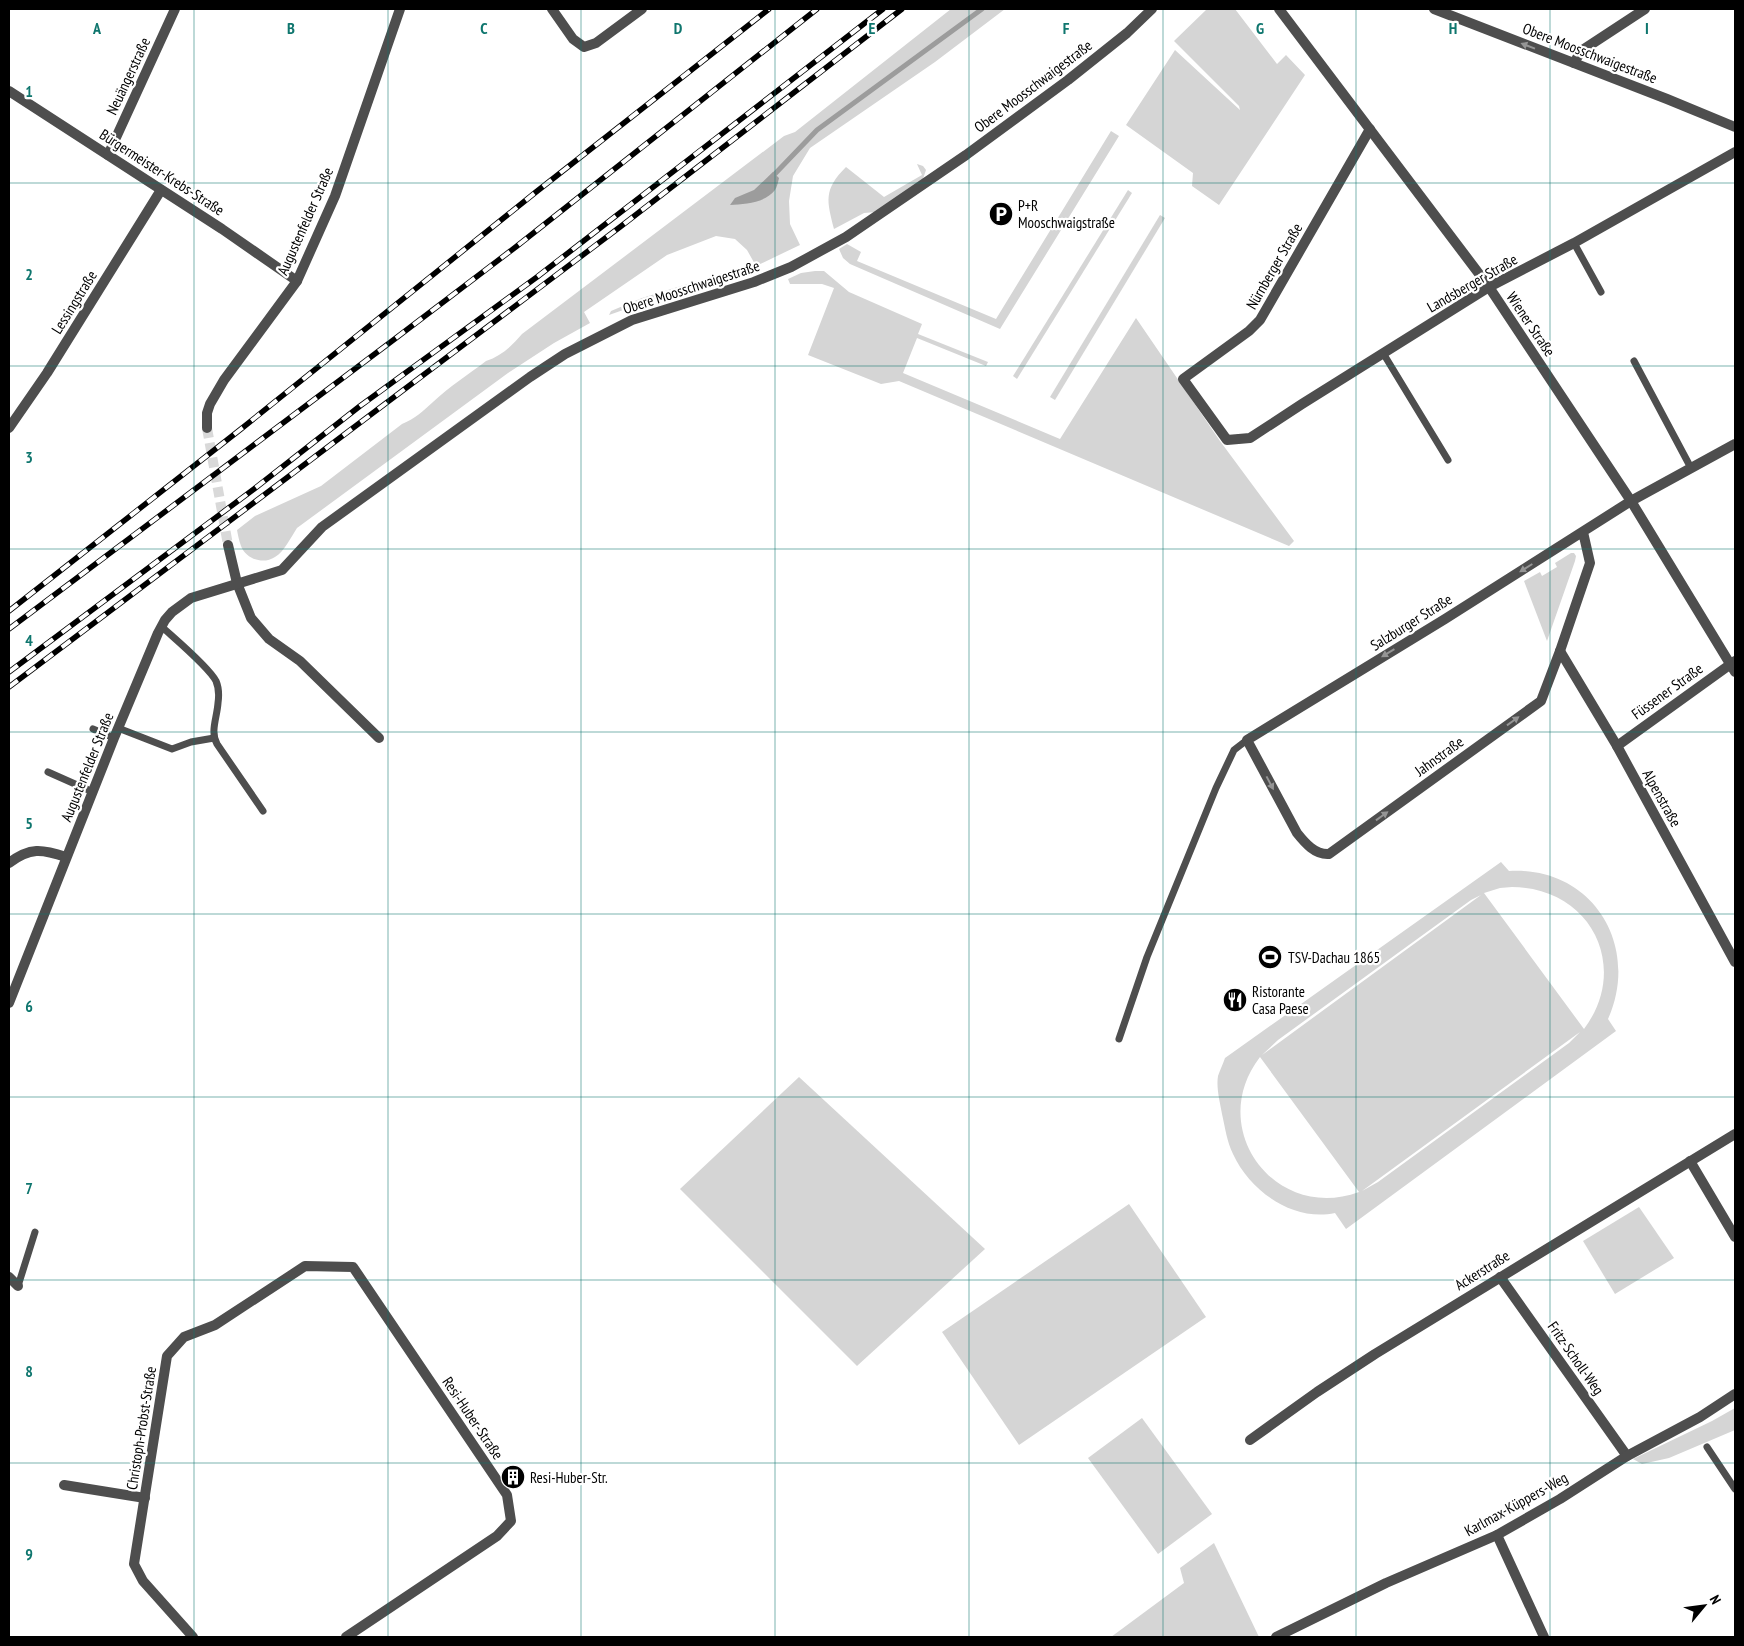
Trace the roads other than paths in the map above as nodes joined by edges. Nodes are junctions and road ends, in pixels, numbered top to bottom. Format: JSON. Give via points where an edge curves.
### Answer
{"nodes":[{"id":1,"x":175,"y":9,"type":"edge"},
{"id":2,"x":400,"y":9,"type":"edge"},
{"id":3,"x":552,"y":9,"type":"edge"},
{"id":4,"x":642,"y":9,"type":"edge"},
{"id":5,"x":1152,"y":9,"type":"edge"},
{"id":6,"x":1279,"y":9,"type":"edge"},
{"id":7,"x":1434,"y":9,"type":"edge"},
{"id":8,"x":1644,"y":9,"type":"edge"},
{"id":9,"x":1574,"y":63,"type":"junction"},
{"id":10,"x":9,"y":91,"type":"edge"},
{"id":11,"x":1735,"y":127,"type":"edge"},
{"id":12,"x":1370,"y":129,"type":"junction"},
{"id":13,"x":1735,"y":152,"type":"edge"},
{"id":14,"x":108,"y":155,"type":"junction"},
{"id":15,"x":161,"y":190,"type":"junction"},
{"id":16,"x":1574,"y":243,"type":"junction"},
{"id":17,"x":297,"y":281,"type":"junction"},
{"id":18,"x":1489,"y":288,"type":"junction"},
{"id":19,"x":1601,"y":292,"type":"dead end"},
{"id":20,"x":1383,"y":353,"type":"junction"},
{"id":21,"x":1634,"y":361,"type":"dead end"},
{"id":22,"x":9,"y":428,"type":"edge"},
{"id":23,"x":207,"y":428,"type":"tunnel mouth"},
{"id":24,"x":1227,"y":440,"type":"joint"},
{"id":25,"x":1735,"y":444,"type":"edge"},
{"id":26,"x":1448,"y":460,"type":"dead end"},
{"id":27,"x":1691,"y":468,"type":"junction"},
{"id":28,"x":1631,"y":501,"type":"junction"},
{"id":29,"x":1587,"y":530,"type":"junction"},
{"id":30,"x":228,"y":545,"type":"tunnel mouth"},
{"id":31,"x":236,"y":584,"type":"junction"},
{"id":32,"x":161,"y":626,"type":"junction"},
{"id":33,"x":1560,"y":651,"type":"junction"},
{"id":34,"x":1734,"y":666,"type":"edge"},
{"id":35,"x":93,"y":729,"type":"dead end"},
{"id":36,"x":116,"y":733,"type":"junction"},
{"id":37,"x":214,"y":738,"type":"junction"},
{"id":38,"x":379,"y":738,"type":"dead end"},
{"id":39,"x":1247,"y":740,"type":"junction"},
{"id":40,"x":1617,"y":746,"type":"junction"},
{"id":41,"x":48,"y":772,"type":"dead end"},
{"id":42,"x":93,"y":792,"type":"junction"},
{"id":43,"x":263,"y":810,"type":"dead end"},
{"id":44,"x":66,"y":857,"type":"junction"},
{"id":45,"x":9,"y":863,"type":"edge"},
{"id":46,"x":1735,"y":962,"type":"edge"},
{"id":47,"x":9,"y":1003,"type":"edge"},
{"id":48,"x":1119,"y":1039,"type":"dead end"},
{"id":49,"x":1735,"y":1134,"type":"edge"},
{"id":50,"x":1690,"y":1162,"type":"junction"},
{"id":51,"x":35,"y":1232,"type":"dead end"},
{"id":52,"x":1735,"y":1237,"type":"edge"},
{"id":53,"x":353,"y":1267,"type":"joint"},
{"id":54,"x":9,"y":1277,"type":"edge"},
{"id":55,"x":1500,"y":1277,"type":"junction"},
{"id":56,"x":18,"y":1286,"type":"joint"},
{"id":57,"x":1735,"y":1394,"type":"edge"},
{"id":58,"x":1250,"y":1440,"type":"dead end"},
{"id":59,"x":1707,"y":1447,"type":"dead end"},
{"id":60,"x":1627,"y":1456,"type":"junction"},
{"id":61,"x":64,"y":1485,"type":"dead end"},
{"id":62,"x":1735,"y":1488,"type":"edge"},
{"id":63,"x":144,"y":1498,"type":"junction"},
{"id":64,"x":1497,"y":1535,"type":"junction"},
{"id":65,"x":193,"y":1637,"type":"edge"},
{"id":66,"x":346,"y":1637,"type":"edge"},
{"id":67,"x":1276,"y":1637,"type":"edge"},
{"id":68,"x":1544,"y":1637,"type":"edge"}],
"edges":[{"from":1,"to":14,"type":"street","name":"Neuängerstraße"},
{"from":2,"to":17,"type":"street","name":"Augustenfelder Straße","via":[[335,196]]},
{"from":3,"to":4,"type":"street","via":[[573,39],[584,47],[596,43]]},
{"from":5,"to":31,"type":"street","name":"Obere Moosschwaigestraße","via":[[1127,33],[1052,91],[846,237],[784,270],[632,320],[565,354],[322,528],[282,570]]},
{"from":6,"to":12,"type":"street","name":"Wiener Straße"},
{"from":9,"to":7,"type":"street","name":"Obere Moosschwaigestraße","one_way":true},
{"from":8,"to":9,"type":"street","via":[[1581,51]]},
{"from":9,"to":11,"type":"street","name":"Obere Moosschwaigestraße"},
{"from":10,"to":14,"type":"street","name":"Bürgermeister-Krebs-Straße"},
{"from":12,"to":18,"type":"street","name":"Wiener Straße"},
{"from":12,"to":24,"type":"street","name":"Nürnberger Straße","via":[[1260,320],[1183,379]]},
{"from":13,"to":16,"type":"street","name":"Landsberger Straße"},
{"from":14,"to":15,"type":"street","name":"Bürgermeister-Krebs-Straße"},
{"from":15,"to":17,"type":"street","name":"Bürgermeister-Krebs-Straße"},
{"from":15,"to":22,"type":"street","name":"Lessingstraße"},
{"from":16,"to":18,"type":"street","name":"Landsberger Straße"},
{"from":16,"to":19,"type":"lane"},
{"from":17,"to":23,"type":"street","name":"Augustenfelder Straße","via":[[219,388],[207,413]]},
{"from":18,"to":20,"type":"street","name":"Landsberger Straße"},
{"from":18,"to":28,"type":"street","name":"Wiener Straße"},
{"from":20,"to":24,"type":"street","name":"Landsberger Straße","via":[[1250,438]]},
{"from":20,"to":26,"type":"lane"},
{"from":21,"to":27,"type":"lane"},
{"from":25,"to":27,"type":"street"},
{"from":27,"to":28,"type":"street"},
{"from":28,"to":29,"type":"street"},
{"from":28,"to":34,"type":"street","name":"Wiener Straße"},
{"from":29,"to":33,"type":"street","name":"Jahnstraße","via":[[1590,563]]},
{"from":29,"to":39,"type":"street","name":"Salzburger Straße","one_way":true},
{"from":30,"to":31,"type":"street"},
{"from":31,"to":32,"type":"street","name":"Augustenfelder Straße","via":[[191,598],[172,612]]},
{"from":31,"to":38,"type":"street","via":[[251,618],[269,639],[300,661]]},
{"from":32,"to":36,"type":"street","name":"Augustenfelder Straße"},
{"from":32,"to":37,"type":"lane","via":[[215,679],[219,690]]},
{"from":39,"to":33,"type":"street","name":"Jahnstraße","one_way":true,"via":[[1296,833],[1315,851],[1329,854],[1541,701]]},
{"from":33,"to":40,"type":"street","name":"Alpenstraße"},
{"from":34,"to":40,"type":"street","name":"Füssener Straße"},
{"from":35,"to":36,"type":"lane"},
{"from":36,"to":37,"type":"lane","via":[[172,749]]},
{"from":36,"to":42,"type":"street","name":"Augustenfelder Straße"},
{"from":37,"to":43,"type":"lane"},
{"from":39,"to":48,"type":"lane","via":[[1234,750],[1216,788],[1147,957]]},
{"from":40,"to":46,"type":"street","name":"Alpenstraße"},
{"from":41,"to":42,"type":"lane"},
{"from":42,"to":44,"type":"street","name":"Augustenfelder Straße"},
{"from":44,"to":45,"type":"street","via":[[47,851],[29,851]]},
{"from":44,"to":47,"type":"street","name":"Augustenfelder Straße"},
{"from":49,"to":50,"type":"street","name":"Ackerstraße"},
{"from":50,"to":52,"type":"street"},
{"from":50,"to":55,"type":"street","name":"Ackerstraße"},
{"from":51,"to":56,"type":"lane"},
{"from":53,"to":63,"type":"street","name":"Christoph-Probst-Straße","via":[[305,1266],[215,1325],[184,1337],[167,1356]]},
{"from":53,"to":66,"type":"street","name":"Resi-Huber-Straße","via":[[507,1496],[511,1521],[497,1536]]},
{"from":54,"to":56,"type":"street"},
{"from":55,"to":58,"type":"street","name":"Ackerstraße","via":[[1375,1354]]},
{"from":55,"to":60,"type":"street","name":"Fritz-Scholl-Weg"},
{"from":57,"to":60,"type":"street","name":"Karlmax-Küppers-Weg","via":[[1700,1417]]},
{"from":59,"to":62,"type":"lane"},
{"from":60,"to":64,"type":"street","name":"Karlmax-Küppers-Weg"},
{"from":61,"to":63,"type":"street"},
{"from":63,"to":65,"type":"street","name":"Christoph-Probst-Straße","via":[[134,1564],[143,1581]]},
{"from":64,"to":67,"type":"street","name":"Karlmax-Küppers-Weg","via":[[1386,1583]]},
{"from":64,"to":68,"type":"street"}]}
